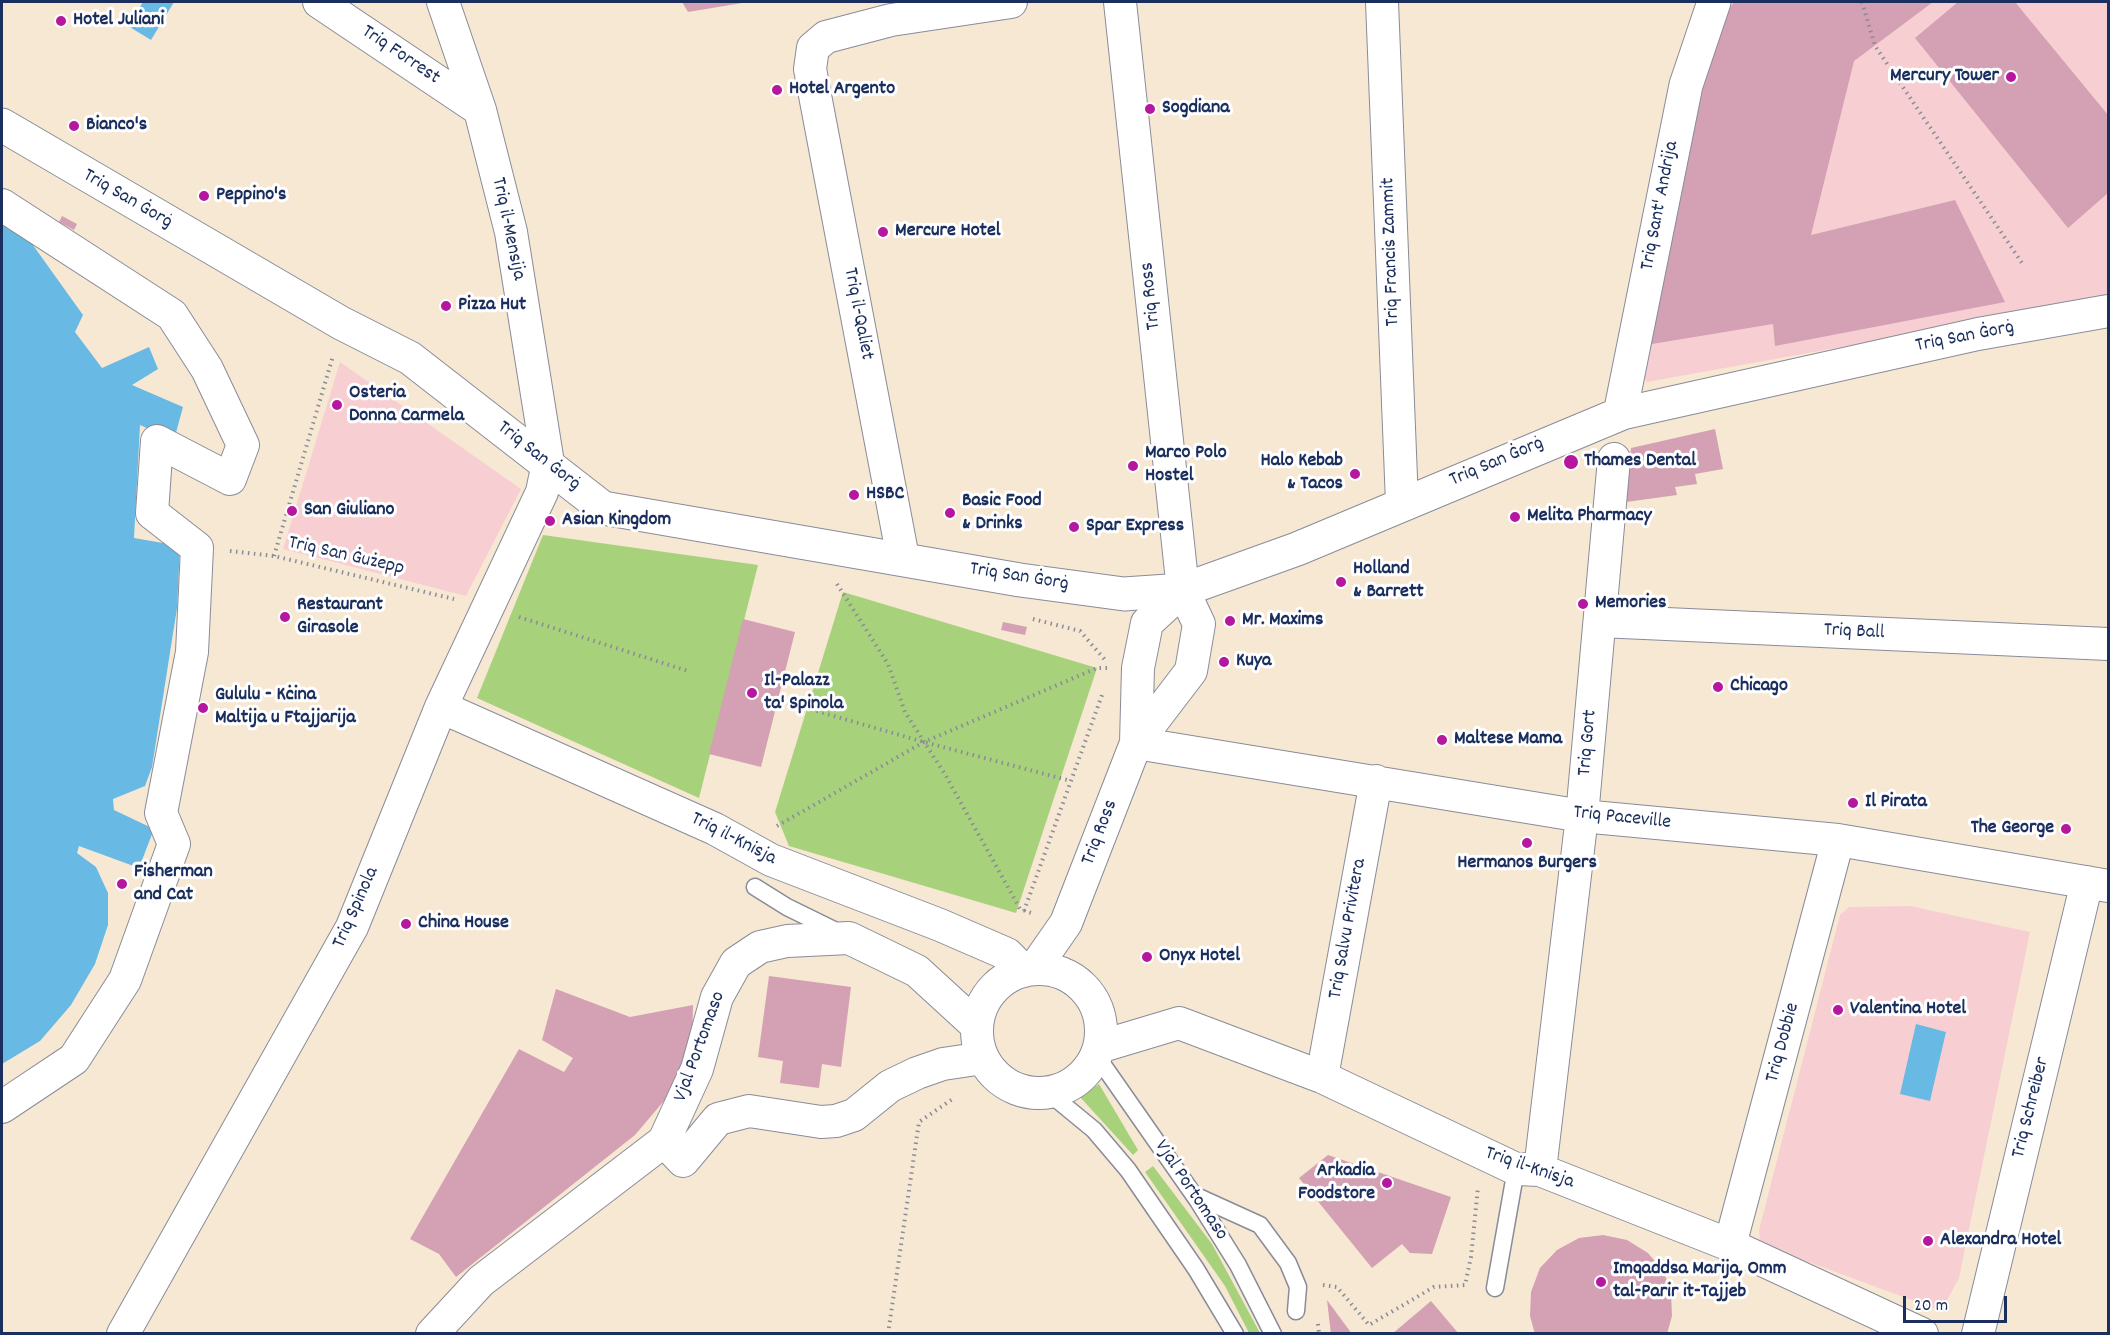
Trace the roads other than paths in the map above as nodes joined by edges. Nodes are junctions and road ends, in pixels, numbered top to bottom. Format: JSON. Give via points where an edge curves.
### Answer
{"nodes":[{"id":1,"x":320,"y":2,"type":"edge"},
{"id":2,"x":443,"y":2,"type":"edge"},
{"id":3,"x":1011,"y":2,"type":"edge"},
{"id":4,"x":1120,"y":2,"type":"edge"},
{"id":5,"x":1382,"y":2,"type":"edge"},
{"id":6,"x":1714,"y":2,"type":"edge"},
{"id":7,"x":480,"y":110,"type":"junction"},
{"id":8,"x":2,"y":125,"type":"edge"},
{"id":9,"x":2,"y":204,"type":"edge"},
{"id":10,"x":2109,"y":311,"type":"edge"},
{"id":11,"x":1620,"y":414,"type":"junction"},
{"id":12,"x":1614,"y":459,"type":"dead end"},
{"id":13,"x":548,"y":463,"type":"junction"},
{"id":14,"x":1402,"y":503,"type":"junction"},
{"id":15,"x":903,"y":558,"type":"junction"},
{"id":16,"x":1183,"y":590,"type":"junction"},
{"id":17,"x":1600,"y":621,"type":"junction"},
{"id":18,"x":2109,"y":644,"type":"edge"},
{"id":19,"x":441,"y":708,"type":"junction"},
{"id":20,"x":1136,"y":743,"type":"junction"},
{"id":21,"x":1376,"y":781,"type":"junction"},
{"id":22,"x":1582,"y":816,"type":"junction"},
{"id":23,"x":1838,"y":840,"type":"junction"},
{"id":24,"x":2098,"y":884,"type":"edge"},
{"id":25,"x":755,"y":887,"type":"dead end"},
{"id":26,"x":1066,"y":923,"type":"junction"},
{"id":27,"x":849,"y":938,"type":"junction"},
{"id":28,"x":1029,"y":970,"type":"junction"},
{"id":29,"x":1079,"y":983,"type":"junction"},
{"id":30,"x":977,"y":1026,"type":"junction"},
{"id":31,"x":1098,"y":1051,"type":"junction"},
{"id":32,"x":983,"y":1058,"type":"junction"},
{"id":33,"x":1322,"y":1077,"type":"junction"},
{"id":34,"x":1049,"y":1093,"type":"junction"},
{"id":35,"x":2,"y":1107,"type":"edge"},
{"id":36,"x":664,"y":1141,"type":"junction"},
{"id":37,"x":1528,"y":1169,"type":"junction"},
{"id":38,"x":1193,"y":1194,"type":"junction"},
{"id":39,"x":1730,"y":1245,"type":"junction"},
{"id":40,"x":1495,"y":1288,"type":"dead end"},
{"id":41,"x":1296,"y":1311,"type":"dead end"},
{"id":42,"x":123,"y":1334,"type":"edge"},
{"id":43,"x":432,"y":1334,"type":"edge"},
{"id":44,"x":1234,"y":1334,"type":"edge"},
{"id":45,"x":1273,"y":1334,"type":"edge"},
{"id":46,"x":1922,"y":1334,"type":"edge"},
{"id":47,"x":1978,"y":1334,"type":"edge"}],
"edges":[{"from":1,"to":7,"type":"street","name":"Triq Forrest"},
{"from":2,"to":7,"type":"street","name":"Triq il-Mensija"},
{"from":3,"to":15,"type":"street","name":"Triq il-Qaliet","via":[[891,20],[826,37],[813,48],[810,69]]},
{"from":4,"to":16,"type":"street","name":"Triq Ross"},
{"from":5,"to":14,"type":"street","name":"Triq Francis Zammit"},
{"from":6,"to":11,"type":"main road","name":"Triq Sant' Andrija","via":[[1686,85]]},
{"from":7,"to":13,"type":"street","name":"Triq il-Mensija","via":[[511,232]]},
{"from":8,"to":13,"type":"main road","name":"Triq San Ġorġ","via":[[341,323],[410,358]]},
{"from":9,"to":35,"type":"street","via":[[172,315],[207,369],[243,445],[230,479],[157,441],[152,513],[197,548],[192,652],[161,813],[174,844],[125,980],[74,1059]]},
{"from":10,"to":11,"type":"street","name":"Triq San Ġorġ","via":[[1978,334]]},
{"from":11,"to":14,"type":"main road","name":"Triq San Ġorġ"},
{"from":12,"to":17,"type":"street","name":"Triq Gort"},
{"from":13,"to":15,"type":"main road","name":"Triq San Ġorġ","via":[[603,508]]},
{"from":13,"to":19,"type":"street","name":"Triq Spinola","via":[[542,492]]},
{"from":14,"to":16,"type":"main road","name":"Triq San Ġorġ","via":[[1297,549]]},
{"from":15,"to":16,"type":"main road","name":"Triq San Ġorġ","via":[[1124,594]]},
{"from":16,"to":20,"type":"street","name":"Triq Ross","via":[[1147,623],[1138,668]]},
{"from":16,"to":20,"type":"street","name":"Triq Ross","via":[[1199,624],[1191,671]]},
{"from":17,"to":18,"type":"street","name":"Triq Ball"},
{"from":17,"to":22,"type":"street","name":"Triq Gort"},
{"from":19,"to":28,"type":"street","name":"Triq il-Knisja","via":[[744,844],[771,860],[1007,954]]},
{"from":19,"to":42,"type":"street","name":"Triq Spinola","via":[[352,927]]},
{"from":20,"to":21,"type":"street","name":"Triq Paceville"},
{"from":20,"to":26,"type":"street","name":"Triq Ross"},
{"from":21,"to":22,"type":"street","name":"Triq Paceville"},
{"from":21,"to":33,"type":"street","name":"Triq Salvu Privitera"},
{"from":22,"to":23,"type":"street","name":"Triq Paceville"},
{"from":22,"to":37,"type":"street","name":"Triq Gort"},
{"from":23,"to":24,"type":"street","name":"Triq Paceville"},
{"from":23,"to":39,"type":"street","name":"Triq Dobbie"},
{"from":24,"to":47,"type":"street","name":"Triq Schreiber"},
{"from":25,"to":27,"type":"lane"},
{"from":26,"to":28,"type":"street","name":"Triq Ross"},
{"from":26,"to":29,"type":"street"},
{"from":27,"to":30,"type":"street","name":"Vjal Portomaso","via":[[917,971]]},
{"from":27,"to":36,"type":"street","name":"Vjal Portomaso","via":[[778,943],[760,947],[736,963],[717,997],[697,1069]]},
{"from":28,"to":29,"type":"street","via":[[1058,972]]},
{"from":28,"to":30,"type":"street","via":[[999,983],[980,1010]]},
{"from":29,"to":31,"type":"street","via":[[1098,1012]]},
{"from":30,"to":32,"type":"street"},
{"from":31,"to":33,"type":"street","name":"Triq il-Knisja","via":[[1179,1023]]},
{"from":31,"to":34,"type":"street","via":[[1086,1073],[1069,1086]]},
{"from":31,"to":38,"type":"lane","name":"Vjal Portomaso"},
{"from":32,"to":34,"type":"street","via":[[991,1072],[1017,1090]]},
{"from":32,"to":36,"type":"street","via":[[943,1064],[917,1073],[890,1086],[854,1115],[836,1121],[749,1111],[718,1119],[683,1161]]},
{"from":33,"to":37,"type":"street","name":"Triq il-Knisja","via":[[1481,1153]]},
{"from":34,"to":44,"type":"lane","name":"Vjal Portomaso","via":[[1094,1130],[1128,1170],[1196,1269]]},
{"from":36,"to":43,"type":"street","name":"Vjal Portomaso","via":[[481,1281]]},
{"from":37,"to":39,"type":"street","name":"Triq il-Knisja"},
{"from":37,"to":40,"type":"lane"},
{"from":38,"to":41,"type":"lane","via":[[1260,1225],[1288,1263],[1298,1287]]},
{"from":38,"to":45,"type":"lane","name":"Vjal Portomaso","via":[[1238,1264]]},
{"from":39,"to":46,"type":"street","name":"Triq il-Knisja"}]}
